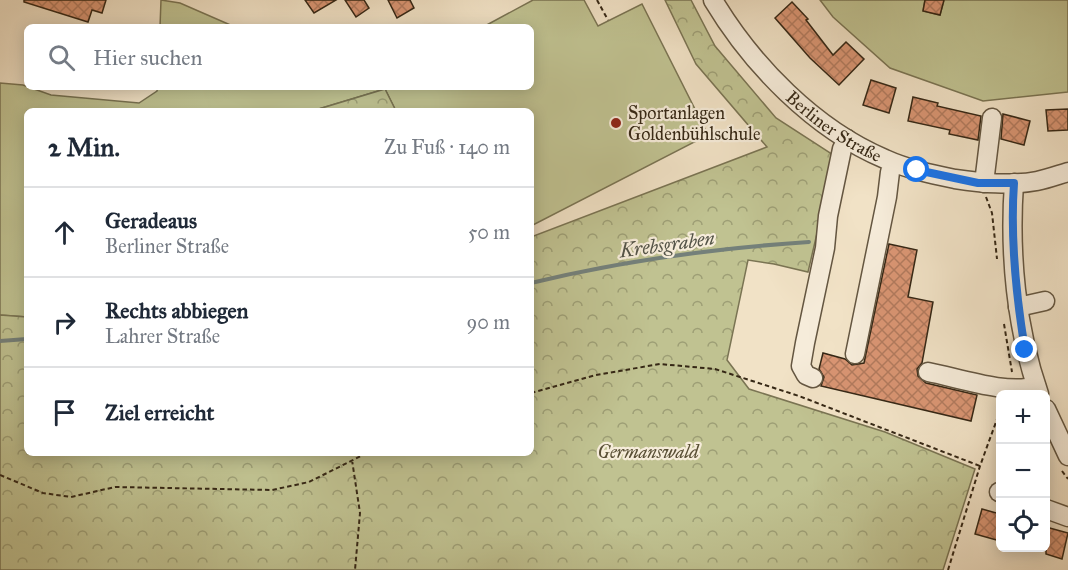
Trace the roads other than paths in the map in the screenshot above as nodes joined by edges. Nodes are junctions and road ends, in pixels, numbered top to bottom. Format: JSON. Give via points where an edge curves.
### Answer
{"nodes":[{"id":1,"x":713,"y":0,"type":"edge"},
{"id":2,"x":992,"y":118,"type":"dead end"},
{"id":3,"x":847,"y":139,"type":"junction"},
{"id":4,"x":890,"y":172,"type":"dead end"},
{"id":5,"x":1068,"y":172,"type":"edge"},
{"id":6,"x":984,"y":183,"type":"junction"},
{"id":7,"x":1014,"y":183,"type":"junction"},
{"id":8,"x":1045,"y":301,"type":"dead end"},
{"id":9,"x":1018,"y":307,"type":"junction"},
{"id":10,"x":855,"y":354,"type":"dead end"},
{"id":11,"x":928,"y":372,"type":"dead end"},
{"id":12,"x":813,"y":378,"type":"dead end"},
{"id":13,"x":1024,"y":390,"type":"edge"},
{"id":14,"x":1038,"y":390,"type":"edge"},
{"id":15,"x":1050,"y":418,"type":"edge"},
{"id":16,"x":1068,"y":456,"type":"edge"},
{"id":17,"x":1050,"y":510,"type":"edge"},
{"id":18,"x":1068,"y":517,"type":"edge"}],
"edges":[{"from":1,"to":3,"type":"street","name":"Berliner Straße","via":[[763,67],[811,115]]},
{"from":2,"to":6,"type":"street"},
{"from":3,"to":6,"type":"street","name":"Berliner Straße","via":[[885,159],[927,173]]},
{"from":3,"to":12,"type":"street","via":[[828,216],[801,366]]},
{"from":4,"to":10,"type":"street","via":[[862,296]]},
{"from":5,"to":7,"type":"street","name":"Berliner Straße"},
{"from":6,"to":7,"type":"street","name":"Berliner Straße"},
{"from":7,"to":9,"type":"street"},
{"from":8,"to":9,"type":"street"},
{"from":9,"to":14,"type":"street","via":[[1025,350]]},
{"from":11,"to":13,"type":"street"},
{"from":15,"to":16,"type":"street"},
{"from":17,"to":18,"type":"street"}]}
